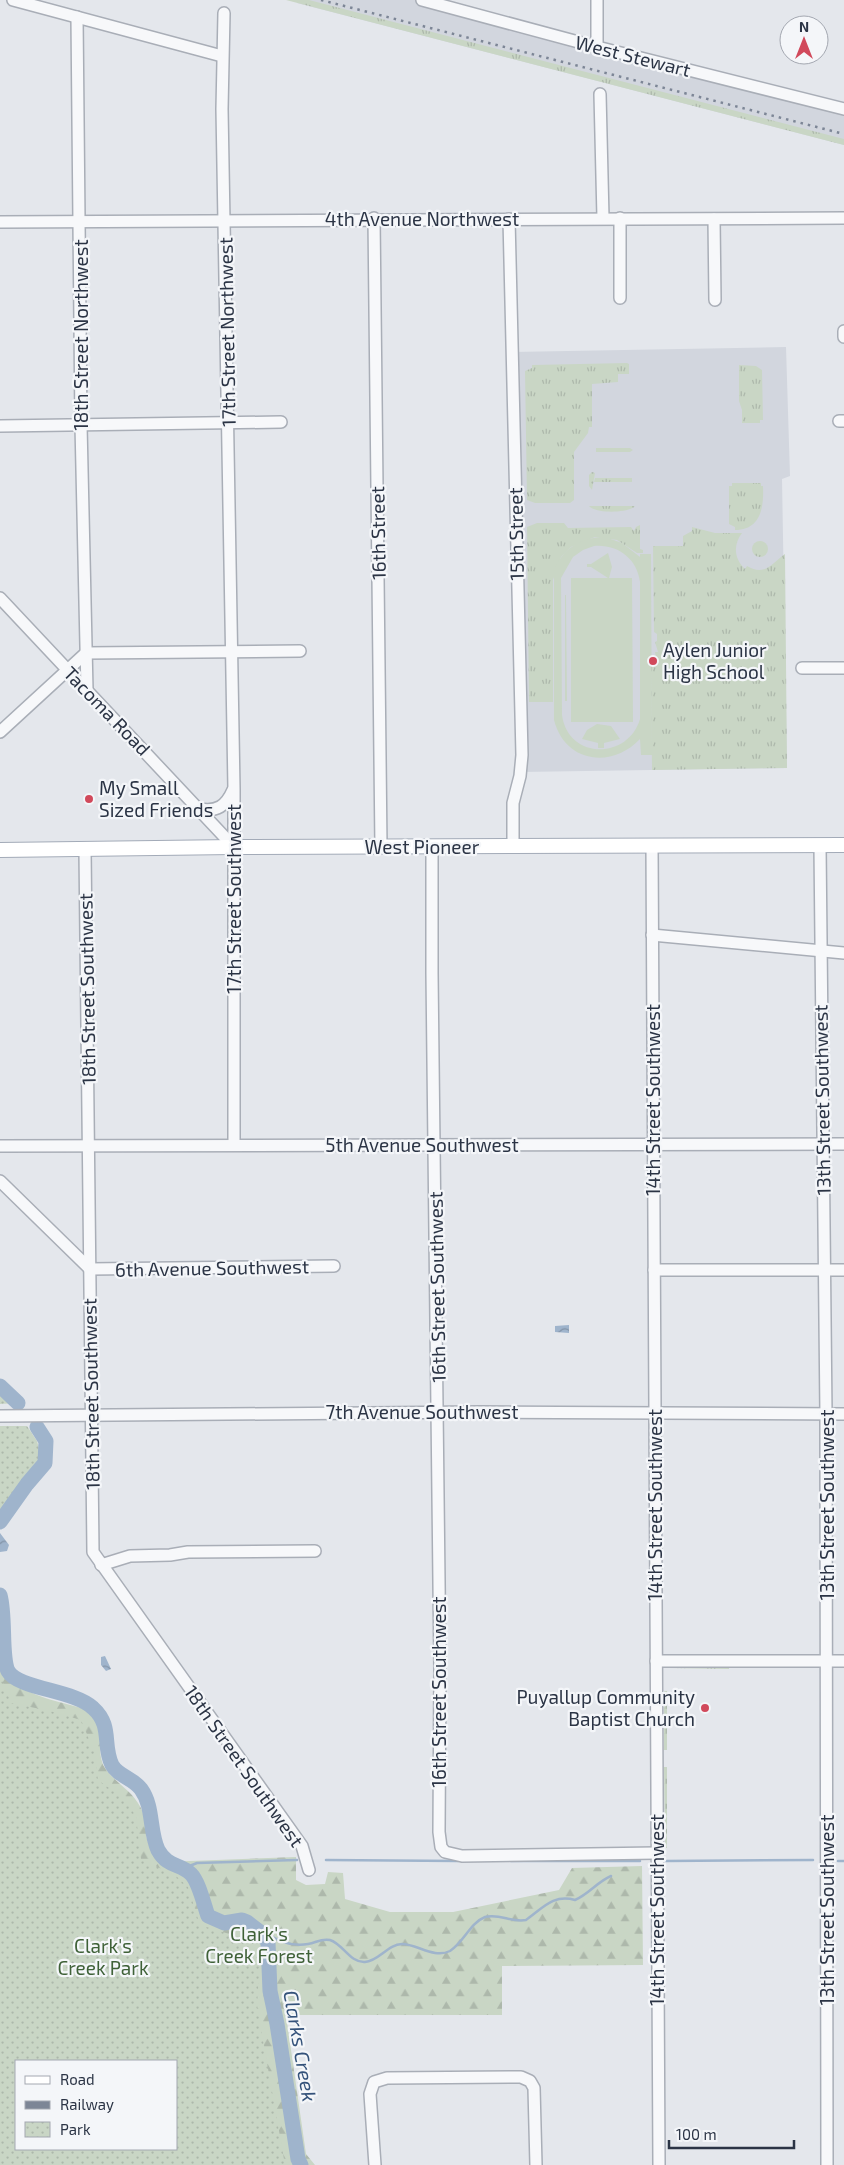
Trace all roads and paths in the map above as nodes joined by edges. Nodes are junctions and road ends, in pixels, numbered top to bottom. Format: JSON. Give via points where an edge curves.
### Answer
{"nodes":[{"id":1,"x":13,"y":0,"type":"edge"},
{"id":2,"x":422,"y":0,"type":"edge"},
{"id":3,"x":597,"y":0,"type":"edge"},
{"id":4,"x":224,"y":13,"type":"dead end"},
{"id":5,"x":76,"y":17,"type":"junction"},
{"id":6,"x":597,"y":47,"type":"junction"},
{"id":7,"x":222,"y":56,"type":"junction"},
{"id":8,"x":600,"y":94,"type":"dead end"},
{"id":9,"x":844,"y":109,"type":"edge"},
{"id":10,"x":374,"y":218,"type":"junction"},
{"id":11,"x":603,"y":218,"type":"junction"},
{"id":12,"x":620,"y":218,"type":"junction"},
{"id":13,"x":844,"y":218,"type":"edge"},
{"id":14,"x":509,"y":219,"type":"junction"},
{"id":15,"x":714,"y":219,"type":"junction"},
{"id":16,"x":226,"y":220,"type":"junction"},
{"id":17,"x":80,"y":221,"type":"junction"},
{"id":18,"x":0,"y":222,"type":"edge"},
{"id":19,"x":620,"y":298,"type":"dead end"},
{"id":20,"x":714,"y":300,"type":"dead end"},
{"id":21,"x":844,"y":331,"type":"edge"},
{"id":22,"x":844,"y":337,"type":"edge"},
{"id":23,"x":281,"y":422,"type":"dead end"},
{"id":24,"x":228,"y":423,"type":"junction"},
{"id":25,"x":81,"y":425,"type":"junction"},
{"id":26,"x":0,"y":426,"type":"edge"},
{"id":27,"x":0,"y":598,"type":"edge"},
{"id":28,"x":300,"y":651,"type":"dead end"},
{"id":29,"x":231,"y":652,"type":"junction"},
{"id":30,"x":86,"y":653,"type":"junction"},
{"id":31,"x":802,"y":668,"type":"dead end"},
{"id":32,"x":844,"y":668,"type":"edge"},
{"id":33,"x":67,"y":669,"type":"junction"},
{"id":34,"x":87,"y":690,"type":"junction"},
{"id":35,"x":0,"y":732,"type":"edge"},
{"id":36,"x":234,"y":788,"type":"junction"},
{"id":37,"x":200,"y":809,"type":"junction"},
{"id":38,"x":652,"y":845,"type":"junction"},
{"id":39,"x":432,"y":846,"type":"junction"},
{"id":40,"x":820,"y":846,"type":"junction"},
{"id":41,"x":844,"y":846,"type":"edge"},
{"id":42,"x":234,"y":847,"type":"junction"},
{"id":43,"x":381,"y":847,"type":"junction"},
{"id":44,"x":513,"y":847,"type":"junction"},
{"id":45,"x":0,"y":850,"type":"edge"},
{"id":46,"x":85,"y":850,"type":"junction"},
{"id":47,"x":652,"y":936,"type":"junction"},
{"id":48,"x":821,"y":950,"type":"junction"},
{"id":49,"x":844,"y":952,"type":"edge"},
{"id":50,"x":653,"y":1144,"type":"junction"},
{"id":51,"x":823,"y":1144,"type":"junction"},
{"id":52,"x":844,"y":1144,"type":"edge"},
{"id":53,"x":88,"y":1145,"type":"junction"},
{"id":54,"x":234,"y":1145,"type":"junction"},
{"id":55,"x":435,"y":1145,"type":"junction"},
{"id":56,"x":0,"y":1146,"type":"edge"},
{"id":57,"x":0,"y":1181,"type":"edge"},
{"id":58,"x":334,"y":1266,"type":"dead end"},
{"id":59,"x":90,"y":1269,"type":"junction"},
{"id":60,"x":654,"y":1270,"type":"junction"},
{"id":61,"x":824,"y":1270,"type":"junction"},
{"id":62,"x":844,"y":1270,"type":"edge"},
{"id":63,"x":438,"y":1412,"type":"junction"},
{"id":64,"x":655,"y":1413,"type":"junction"},
{"id":65,"x":92,"y":1414,"type":"junction"},
{"id":66,"x":826,"y":1414,"type":"junction"},
{"id":67,"x":844,"y":1414,"type":"edge"},
{"id":68,"x":0,"y":1416,"type":"edge"},
{"id":69,"x":315,"y":1551,"type":"dead end"},
{"id":70,"x":101,"y":1565,"type":"junction"},
{"id":71,"x":656,"y":1661,"type":"junction"},
{"id":72,"x":828,"y":1661,"type":"junction"},
{"id":73,"x":844,"y":1661,"type":"edge"},
{"id":74,"x":656,"y":1853,"type":"junction"},
{"id":75,"x":309,"y":1870,"type":"dead end"},
{"id":76,"x":375,"y":2165,"type":"edge"},
{"id":77,"x":536,"y":2165,"type":"edge"},
{"id":78,"x":659,"y":2165,"type":"edge"},
{"id":79,"x":827,"y":2165,"type":"edge"}],
"edges":[{"from":1,"to":5,"type":"street"},
{"from":2,"to":6,"type":"street","name":"West Stewart"},
{"from":3,"to":6,"type":"street"},
{"from":4,"to":7,"type":"street","name":"17th Street Northwest"},
{"from":5,"to":7,"type":"street"},
{"from":5,"to":17,"type":"street","name":"18th Street Northwest"},
{"from":6,"to":9,"type":"street","name":"West Stewart"},
{"from":7,"to":16,"type":"street","name":"17th Street Northwest"},
{"from":8,"to":11,"type":"street"},
{"from":10,"to":14,"type":"street","name":"4th Avenue Northwest"},
{"from":10,"to":16,"type":"street","name":"4th Avenue Northwest"},
{"from":10,"to":43,"type":"street","name":"16th Street"},
{"from":11,"to":12,"type":"street","name":"4th Avenue Northwest"},
{"from":11,"to":14,"type":"street","name":"4th Avenue Northwest"},
{"from":12,"to":15,"type":"street","name":"4th Avenue Northwest"},
{"from":12,"to":19,"type":"street"},
{"from":13,"to":15,"type":"street","name":"4th Avenue Northwest"},
{"from":14,"to":44,"type":"street","name":"15th Street","via":[[522,748],[521,772],[513,803]]},
{"from":15,"to":20,"type":"street"},
{"from":16,"to":17,"type":"street","name":"4th Avenue Northwest"},
{"from":16,"to":24,"type":"street","name":"17th Street Northwest"},
{"from":17,"to":18,"type":"street","name":"4th Avenue Northwest"},
{"from":17,"to":25,"type":"street","name":"18th Street Northwest"},
{"from":21,"to":22,"type":"street"},
{"from":23,"to":24,"type":"street"},
{"from":24,"to":25,"type":"street"},
{"from":24,"to":29,"type":"street","name":"17th Street Northwest"},
{"from":25,"to":26,"type":"street"},
{"from":25,"to":30,"type":"street","name":"18th Street Northwest"},
{"from":27,"to":33,"type":"street","name":"Tacoma Road"},
{"from":28,"to":29,"type":"street"},
{"from":29,"to":30,"type":"street"},
{"from":29,"to":36,"type":"street","name":"17th Street Southwest"},
{"from":30,"to":33,"type":"street"},
{"from":30,"to":34,"type":"street","name":"18th Street Northwest"},
{"from":31,"to":32,"type":"street"},
{"from":33,"to":34,"type":"street","name":"Tacoma Road"},
{"from":33,"to":35,"type":"street"},
{"from":34,"to":37,"type":"street","name":"Tacoma Road"},
{"from":36,"to":37,"type":"street","via":[[221,807]]},
{"from":36,"to":42,"type":"street","name":"17th Street Southwest"},
{"from":37,"to":42,"type":"street","name":"Tacoma Road"},
{"from":38,"to":40,"type":"main road","name":"West Pioneer"},
{"from":38,"to":44,"type":"main road","name":"West Pioneer"},
{"from":38,"to":47,"type":"street","name":"14th Street Southwest"},
{"from":39,"to":43,"type":"main road","name":"West Pioneer"},
{"from":39,"to":44,"type":"main road","name":"West Pioneer"},
{"from":39,"to":55,"type":"street","name":"16th Street Southwest"},
{"from":40,"to":41,"type":"main road","name":"West Pioneer"},
{"from":40,"to":48,"type":"street","name":"13th Street Southwest"},
{"from":42,"to":43,"type":"main road","name":"West Pioneer"},
{"from":42,"to":46,"type":"main road","name":"West Pioneer"},
{"from":42,"to":54,"type":"street","name":"17th Street Southwest"},
{"from":45,"to":46,"type":"main road","name":"West Pioneer"},
{"from":46,"to":53,"type":"street","name":"18th Street Southwest"},
{"from":47,"to":48,"type":"street"},
{"from":47,"to":50,"type":"street","name":"14th Street Southwest"},
{"from":48,"to":49,"type":"street"},
{"from":48,"to":51,"type":"street","name":"13th Street Southwest"},
{"from":50,"to":51,"type":"street","name":"5th Avenue Southwest"},
{"from":50,"to":55,"type":"street","name":"5th Avenue Southwest"},
{"from":50,"to":60,"type":"street","name":"14th Street Southwest"},
{"from":51,"to":52,"type":"street","name":"5th Avenue Southwest"},
{"from":51,"to":61,"type":"street","name":"13th Street Southwest"},
{"from":53,"to":54,"type":"street","name":"5th Avenue Southwest"},
{"from":53,"to":56,"type":"street","name":"5th Avenue Southwest"},
{"from":53,"to":59,"type":"street","name":"18th Street Southwest"},
{"from":54,"to":55,"type":"street","name":"5th Avenue Southwest"},
{"from":55,"to":63,"type":"street","name":"16th Street Southwest"},
{"from":57,"to":59,"type":"street"},
{"from":58,"to":59,"type":"street","name":"6th Avenue Southwest"},
{"from":59,"to":65,"type":"street","name":"18th Street Southwest"},
{"from":60,"to":61,"type":"street"},
{"from":60,"to":64,"type":"street","name":"14th Street Southwest"},
{"from":61,"to":62,"type":"street"},
{"from":61,"to":66,"type":"street","name":"13th Street Southwest"},
{"from":63,"to":64,"type":"street","name":"7th Avenue Southwest"},
{"from":63,"to":65,"type":"street","name":"7th Avenue Southwest"},
{"from":63,"to":74,"type":"street","name":"16th Street Southwest","via":[[441,1847],[445,1852],[462,1856]]},
{"from":64,"to":66,"type":"street","name":"7th Avenue Southwest"},
{"from":64,"to":71,"type":"street","name":"14th Street Southwest"},
{"from":65,"to":68,"type":"street","name":"7th Avenue Southwest"},
{"from":65,"to":70,"type":"street","name":"18th Street Southwest","via":[[92,1552]]},
{"from":66,"to":67,"type":"street","name":"7th Avenue Southwest"},
{"from":66,"to":72,"type":"street","name":"13th Street Southwest"},
{"from":69,"to":70,"type":"street","via":[[188,1552],[170,1556],[130,1556]]},
{"from":70,"to":75,"type":"street","name":"18th Street Southwest","via":[[302,1846]]},
{"from":71,"to":72,"type":"street"},
{"from":71,"to":74,"type":"street","name":"14th Street Southwest"},
{"from":72,"to":73,"type":"street"},
{"from":72,"to":79,"type":"street","name":"13th Street Southwest"},
{"from":74,"to":78,"type":"street","name":"14th Street Southwest"},
{"from":76,"to":77,"type":"street","via":[[370,2099],[372,2084],[377,2080],[521,2077],[528,2080],[534,2093]]}]}
